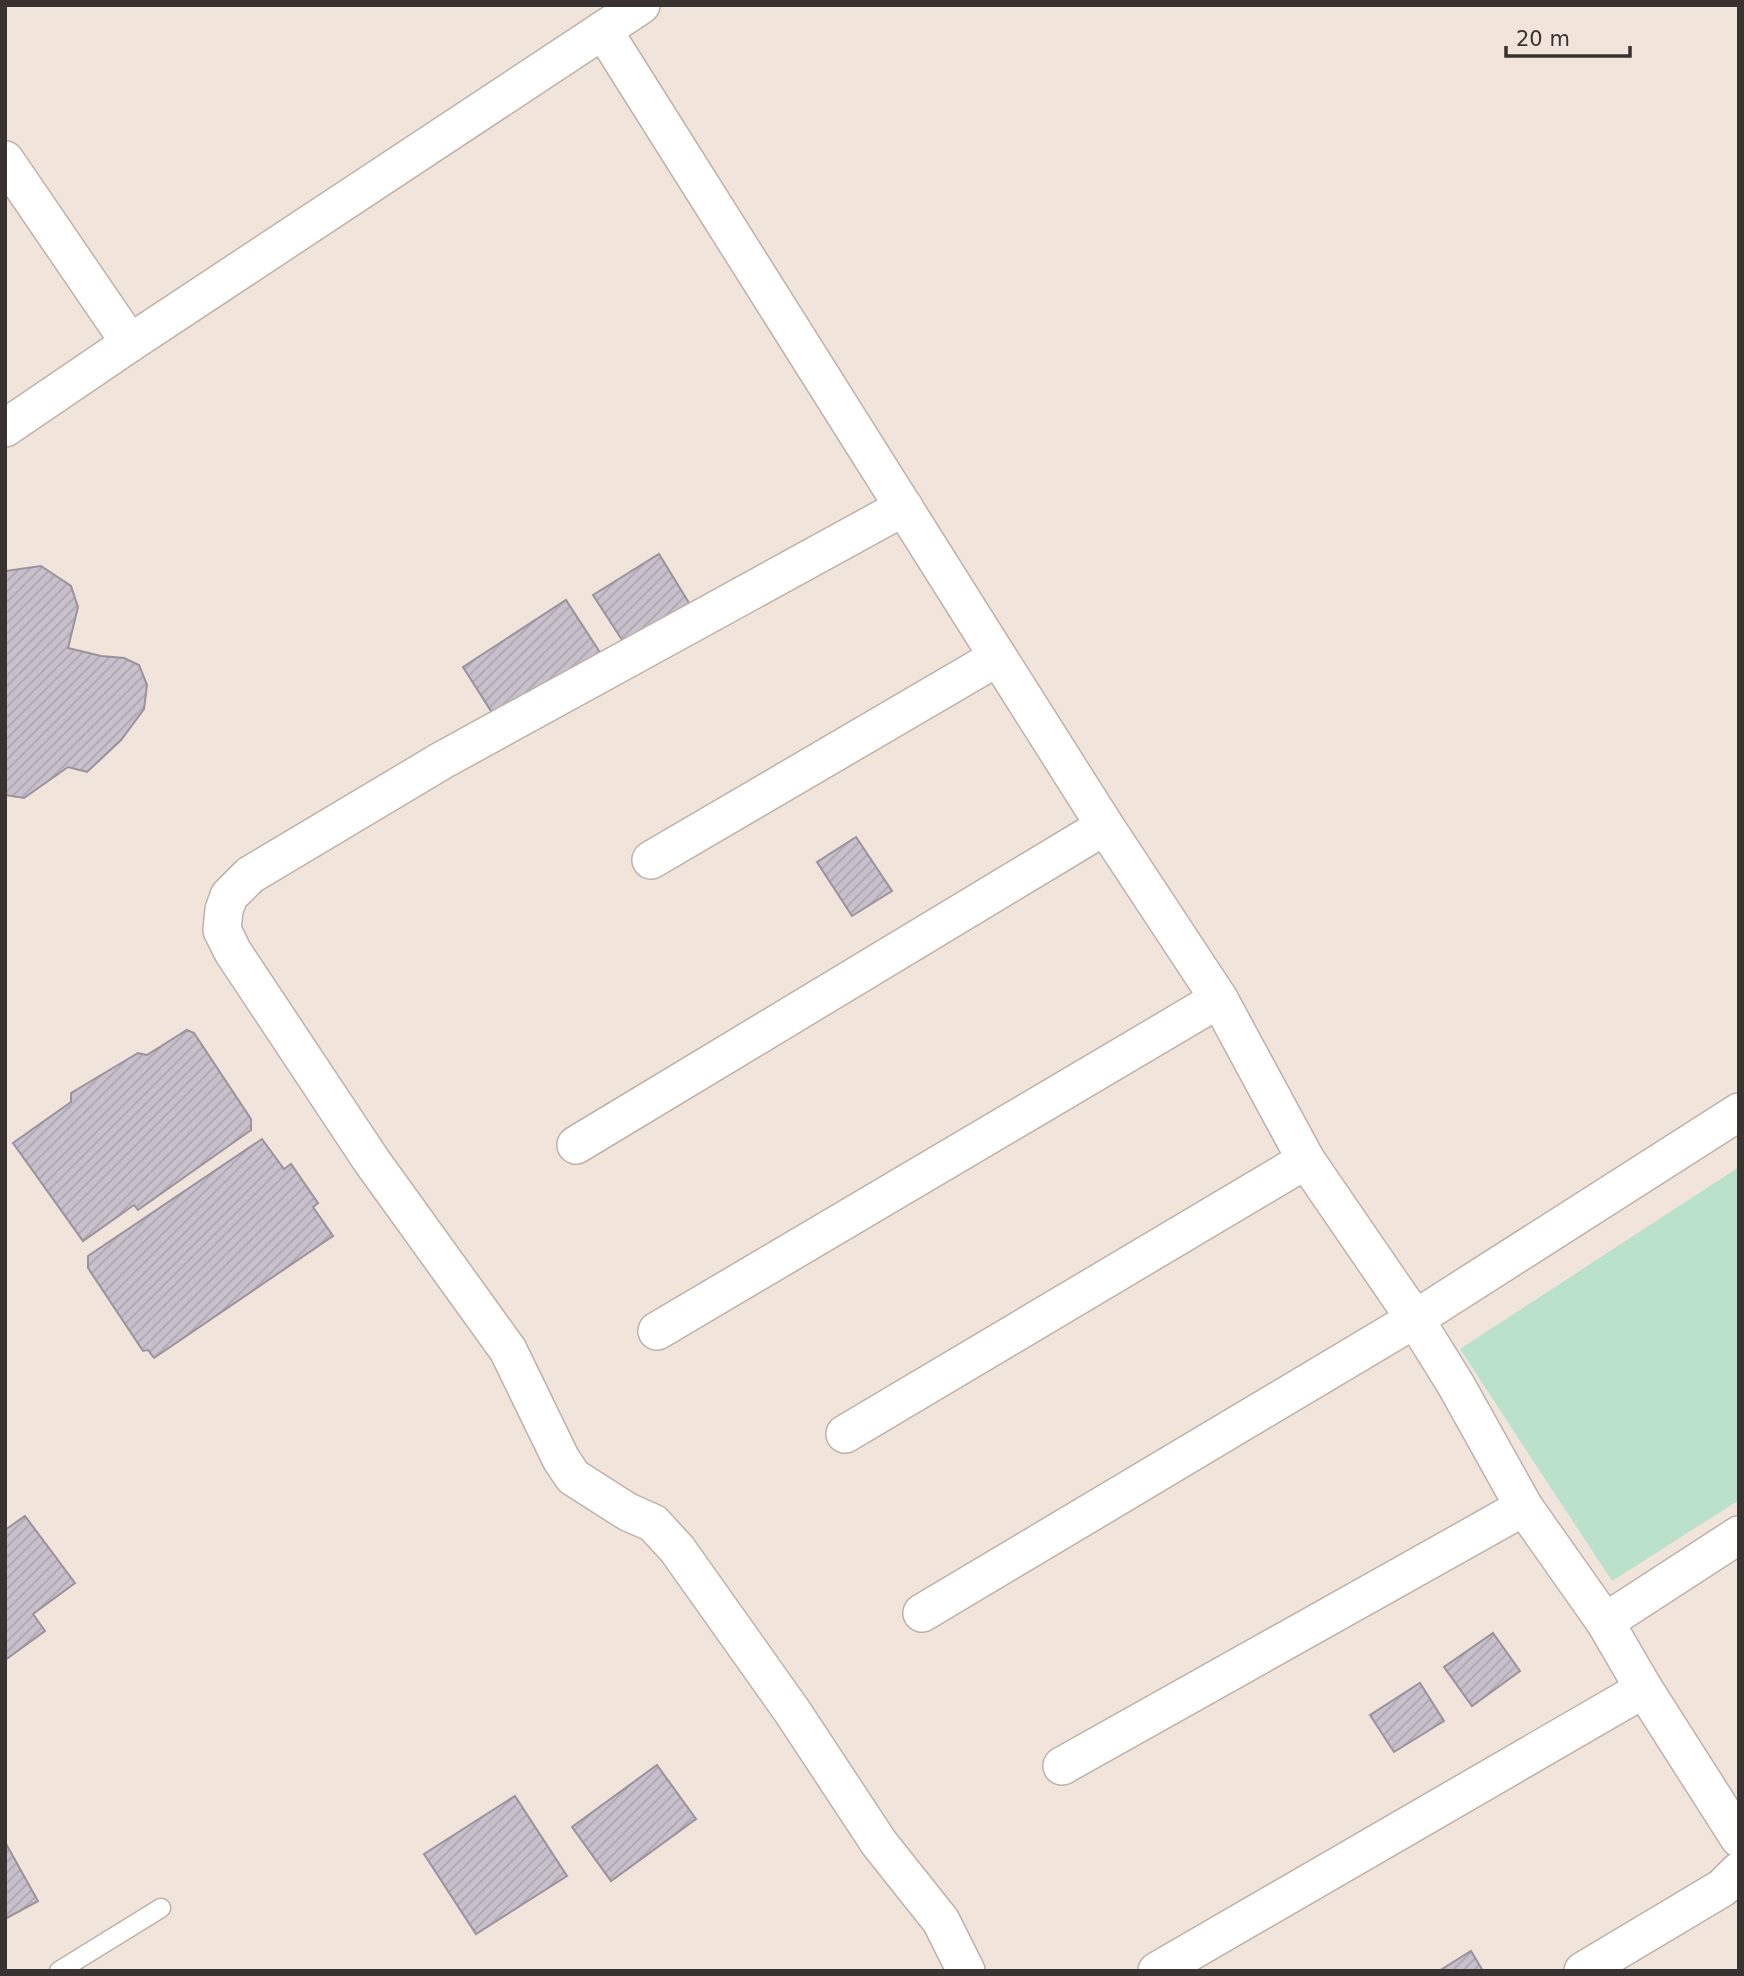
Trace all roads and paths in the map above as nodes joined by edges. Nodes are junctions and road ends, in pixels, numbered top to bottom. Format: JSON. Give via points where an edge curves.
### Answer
{"nodes":[{"id":1,"x":640,"y":5,"type":"edge"},
{"id":2,"x":603,"y":30,"type":"junction"},
{"id":3,"x":5,"y":160,"type":"edge"},
{"id":4,"x":130,"y":343,"type":"junction"},
{"id":5,"x":5,"y":428,"type":"edge"},
{"id":6,"x":904,"y":507,"type":"junction"},
{"id":7,"x":998,"y":657,"type":"junction"},
{"id":8,"x":1105,"y":826,"type":"junction"},
{"id":9,"x":651,"y":860,"type":"dead end"},
{"id":10,"x":1219,"y":999,"type":"junction"},
{"id":11,"x":1739,"y":1112,"type":"edge"},
{"id":12,"x":576,"y":1145,"type":"dead end"},
{"id":13,"x":1306,"y":1160,"type":"junction"},
{"id":14,"x":1415,"y":1319,"type":"junction"},
{"id":15,"x":657,"y":1331,"type":"dead end"},
{"id":16,"x":845,"y":1434,"type":"dead end"},
{"id":17,"x":1524,"y":1507,"type":"junction"},
{"id":18,"x":1739,"y":1535,"type":"edge"},
{"id":19,"x":922,"y":1613,"type":"dead end"},
{"id":20,"x":1605,"y":1622,"type":"junction"},
{"id":21,"x":1644,"y":1689,"type":"junction"},
{"id":22,"x":1062,"y":1766,"type":"dead end"},
{"id":23,"x":1739,"y":1838,"type":"edge"},
{"id":24,"x":1739,"y":1871,"type":"edge"},
{"id":25,"x":161,"y":1908,"type":"dead end"},
{"id":26,"x":59,"y":1971,"type":"edge"},
{"id":27,"x":967,"y":1971,"type":"edge"},
{"id":28,"x":1157,"y":1971,"type":"edge"},
{"id":29,"x":1583,"y":1971,"type":"edge"}],
"edges":[{"from":1,"to":2,"type":"street"},
{"from":2,"to":4,"type":"street"},
{"from":2,"to":6,"type":"street"},
{"from":3,"to":4,"type":"street"},
{"from":4,"to":5,"type":"street"},
{"from":6,"to":7,"type":"street"},
{"from":6,"to":27,"type":"street","via":[[440,761],[250,876],[229,896],[222,930],[371,1160],[508,1350],[573,1477],[628,1512],[653,1522],[677,1549],[879,1843],[941,1921]]},
{"from":7,"to":8,"type":"street"},
{"from":7,"to":9,"type":"street"},
{"from":8,"to":10,"type":"street"},
{"from":8,"to":12,"type":"street"},
{"from":10,"to":13,"type":"street"},
{"from":10,"to":15,"type":"street"},
{"from":11,"to":14,"type":"street"},
{"from":13,"to":14,"type":"street"},
{"from":13,"to":16,"type":"street"},
{"from":14,"to":17,"type":"street"},
{"from":14,"to":19,"type":"street"},
{"from":17,"to":20,"type":"street"},
{"from":17,"to":22,"type":"street"},
{"from":18,"to":20,"type":"street"},
{"from":20,"to":21,"type":"street"},
{"from":21,"to":23,"type":"street"},
{"from":21,"to":28,"type":"street"},
{"from":24,"to":29,"type":"street","via":[[1722,1888]]},
{"from":25,"to":26,"type":"lane"}]}
